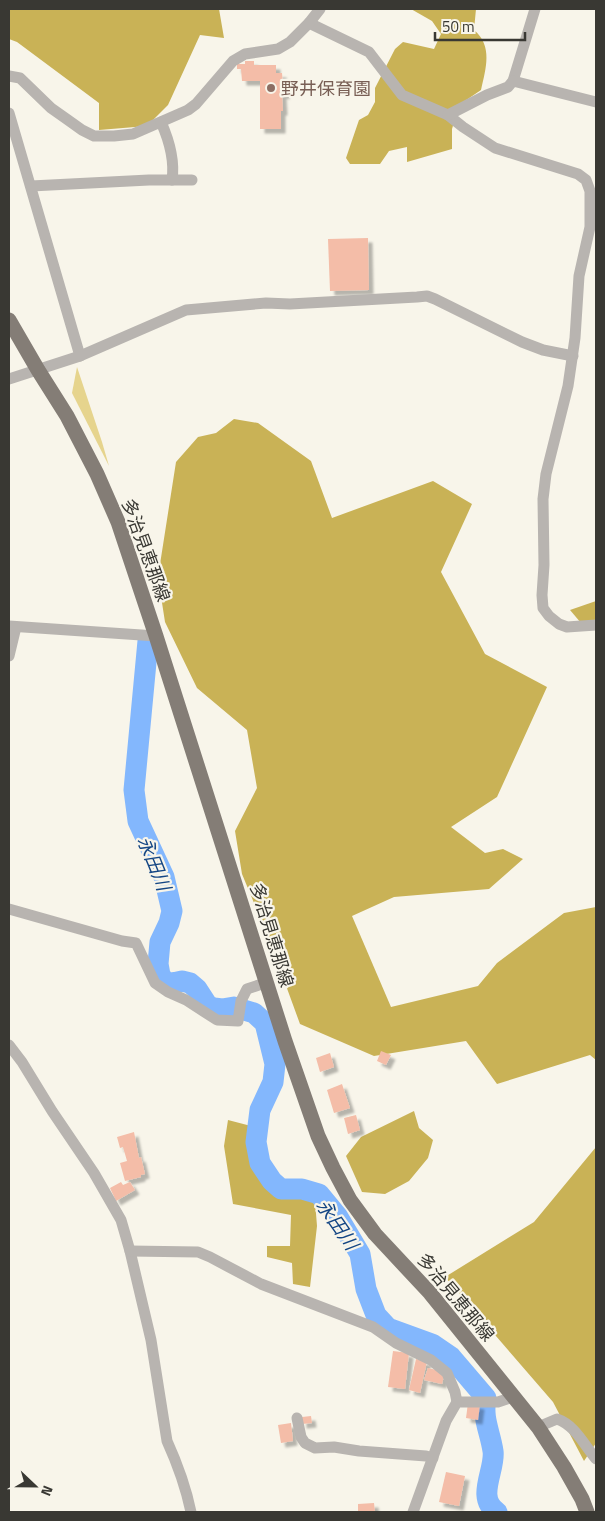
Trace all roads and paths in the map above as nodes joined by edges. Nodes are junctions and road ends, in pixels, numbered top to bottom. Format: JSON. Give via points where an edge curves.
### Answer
{"nodes":[{"id":1,"x":536,"y":9,"type":"edge"},
{"id":2,"x":313,"y":14,"type":"edge"},
{"id":3,"x":9,"y":76,"type":"edge"},
{"id":4,"x":513,"y":81,"type":"junction"},
{"id":5,"x":596,"y":102,"type":"edge"},
{"id":6,"x":9,"y":113,"type":"edge"},
{"id":7,"x":448,"y":115,"type":"junction"},
{"id":8,"x":161,"y":122,"type":"junction"},
{"id":9,"x":172,"y":180,"type":"junction"},
{"id":10,"x":192,"y":180,"type":"dead end"},
{"id":11,"x":31,"y":186,"type":"junction"},
{"id":12,"x":9,"y":320,"type":"edge"},
{"id":13,"x":80,"y":356,"type":"junction"},
{"id":14,"x":573,"y":356,"type":"junction"},
{"id":15,"x":38,"y":370,"type":"junction"},
{"id":16,"x":9,"y":379,"type":"edge"},
{"id":17,"x":596,"y":625,"type":"edge"},
{"id":18,"x":12,"y":626,"type":"edge"},
{"id":19,"x":156,"y":636,"type":"junction"},
{"id":20,"x":9,"y":656,"type":"edge"},
{"id":21,"x":9,"y":910,"type":"edge"},
{"id":22,"x":266,"y":981,"type":"junction"},
{"id":23,"x":9,"y":1045,"type":"edge"},
{"id":24,"x":130,"y":1251,"type":"junction"},
{"id":25,"x":513,"y":1397,"type":"junction"},
{"id":26,"x":457,"y":1402,"type":"junction"},
{"id":27,"x":297,"y":1418,"type":"dead end"},
{"id":28,"x":538,"y":1427,"type":"junction"},
{"id":29,"x":432,"y":1458,"type":"junction"},
{"id":30,"x":596,"y":1458,"type":"edge"},
{"id":31,"x":191,"y":1512,"type":"edge"},
{"id":32,"x":413,"y":1512,"type":"edge"},
{"id":33,"x":587,"y":1512,"type":"edge"}],
"edges":[{"from":1,"to":4,"type":"street"},
{"from":2,"to":7,"type":"street","via":[[369,52],[402,94]]},
{"from":2,"to":8,"type":"street","via":[[290,42],[278,49],[240,55],[196,104]]},
{"from":3,"to":8,"type":"street","via":[[20,78],[51,108],[94,136],[133,134]]},
{"from":4,"to":5,"type":"street"},
{"from":4,"to":7,"type":"street","via":[[508,87]]},
{"from":6,"to":11,"type":"street"},
{"from":7,"to":14,"type":"street","via":[[495,148],[578,174],[586,180],[590,191],[590,227],[579,276]]},
{"from":8,"to":9,"type":"street","via":[[171,152]]},
{"from":9,"to":10,"type":"street"},
{"from":9,"to":11,"type":"street"},
{"from":11,"to":13,"type":"street"},
{"from":12,"to":15,"type":"main road","name":"多治見恵那線"},
{"from":13,"to":14,"type":"street","via":[[186,310],[427,296],[522,342]]},
{"from":13,"to":15,"type":"street"},
{"from":14,"to":17,"type":"street","via":[[546,474],[542,595],[544,608],[560,624],[567,627]]},
{"from":15,"to":16,"type":"street"},
{"from":15,"to":19,"type":"main road","name":"多治見恵那線","via":[[67,416],[102,485],[118,522]]},
{"from":18,"to":19,"type":"street"},
{"from":18,"to":20,"type":"street"},
{"from":19,"to":22,"type":"main road","name":"多治見恵那線"},
{"from":21,"to":22,"type":"street","via":[[136,943],[155,983],[217,1020],[238,1021],[241,1001],[247,989]]},
{"from":22,"to":25,"type":"main road","name":"多治見恵那線","via":[[318,1136],[350,1200],[375,1234],[453,1320]]},
{"from":23,"to":24,"type":"street","via":[[94,1174],[121,1220]]},
{"from":24,"to":26,"type":"street","via":[[198,1252],[261,1284],[373,1327],[396,1343],[431,1360],[447,1373]]},
{"from":24,"to":31,"type":"street","via":[[151,1340],[167,1441]]},
{"from":25,"to":26,"type":"street","via":[[498,1402]]},
{"from":25,"to":28,"type":"main road","name":"多治見恵那線"},
{"from":26,"to":29,"type":"street"},
{"from":27,"to":29,"type":"street","via":[[301,1437],[315,1448],[334,1447]]},
{"from":28,"to":30,"type":"street","via":[[557,1419],[564,1422]]},
{"from":28,"to":33,"type":"main road","name":"多治見恵那線","via":[[564,1467]]},
{"from":29,"to":32,"type":"street"}]}
